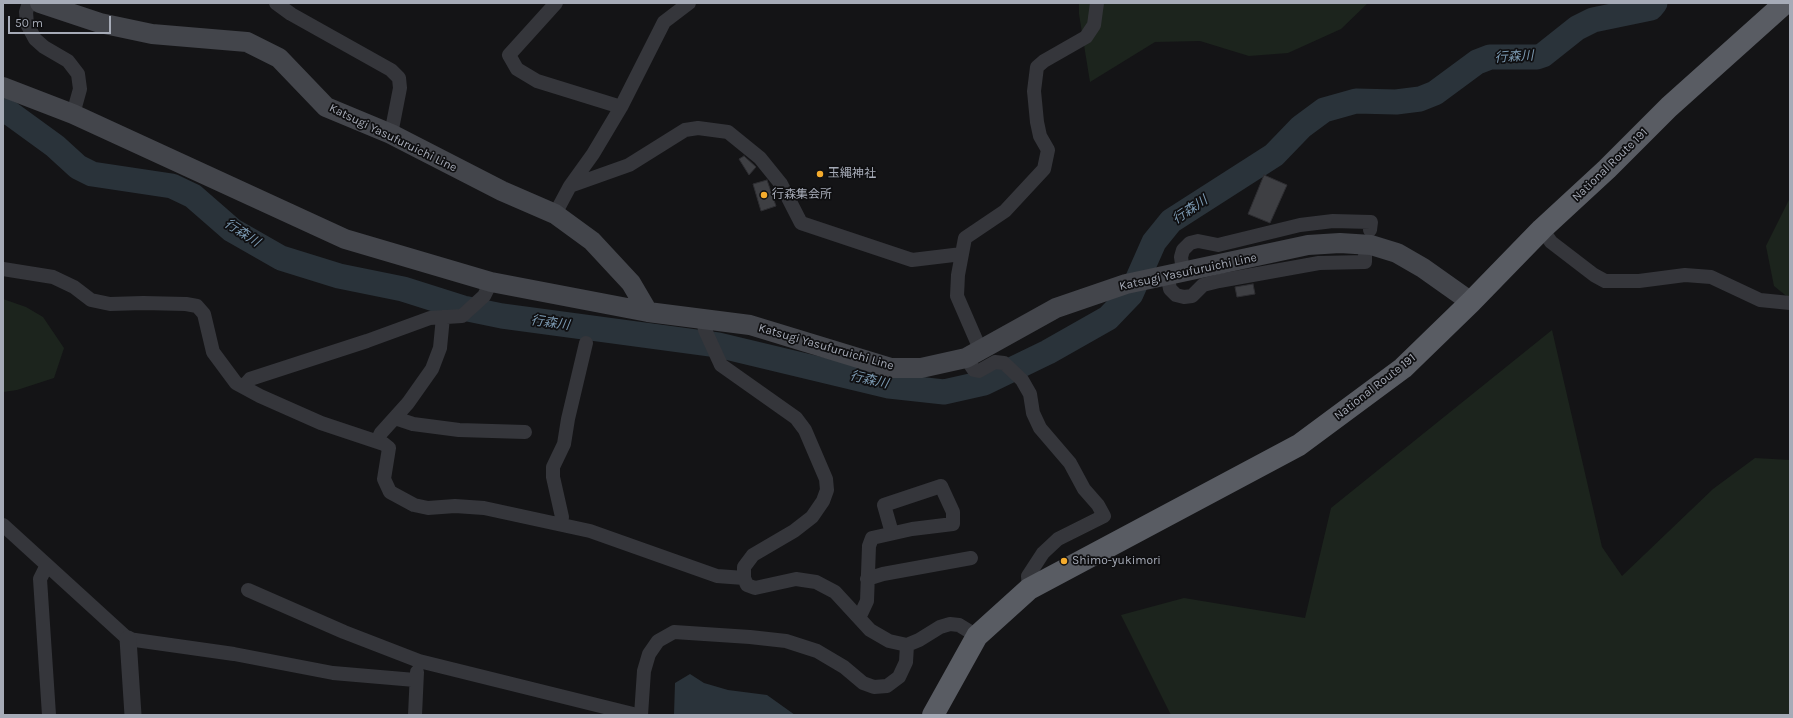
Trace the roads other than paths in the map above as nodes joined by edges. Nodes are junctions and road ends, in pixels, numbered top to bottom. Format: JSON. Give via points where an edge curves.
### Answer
{"nodes":[{"id":1,"x":29,"y":3,"type":"edge"},
{"id":2,"x":40,"y":3,"type":"edge"},
{"id":3,"x":276,"y":3,"type":"edge"},
{"id":4,"x":556,"y":3,"type":"edge"},
{"id":5,"x":689,"y":3,"type":"edge"},
{"id":6,"x":1097,"y":3,"type":"edge"},
{"id":7,"x":1784,"y":3,"type":"edge"},
{"id":8,"x":4,"y":89,"type":"edge"},
{"id":9,"x":621,"y":107,"type":"junction"},
{"id":10,"x":73,"y":114,"type":"junction"},
{"id":11,"x":390,"y":134,"type":"junction"},
{"id":12,"x":570,"y":186,"type":"junction"},
{"id":13,"x":555,"y":214,"type":"junction"},
{"id":14,"x":1542,"y":229,"type":"junction"},
{"id":15,"x":1370,"y":230,"type":"dead end"},
{"id":16,"x":962,"y":254,"type":"junction"},
{"id":17,"x":1366,"y":255,"type":"dead end"},
{"id":18,"x":3,"y":270,"type":"edge"},
{"id":19,"x":1171,"y":273,"type":"junction"},
{"id":20,"x":486,"y":290,"type":"junction"},
{"id":21,"x":1471,"y":302,"type":"junction"},
{"id":22,"x":1790,"y":303,"type":"edge"},
{"id":23,"x":648,"y":312,"type":"junction"},
{"id":24,"x":443,"y":317,"type":"junction"},
{"id":25,"x":702,"y":319,"type":"junction"},
{"id":26,"x":586,"y":343,"type":"dead end"},
{"id":27,"x":973,"y":354,"type":"junction"},
{"id":28,"x":243,"y":387,"type":"junction"},
{"id":29,"x":395,"y":418,"type":"junction"},
{"id":30,"x":525,"y":432,"type":"dead end"},
{"id":31,"x":377,"y":441,"type":"junction"},
{"id":32,"x":562,"y":524,"type":"junction"},
{"id":33,"x":3,"y":525,"type":"edge"},
{"id":34,"x":892,"y":533,"type":"junction"},
{"id":35,"x":971,"y":558,"type":"dead end"},
{"id":36,"x":47,"y":565,"type":"junction"},
{"id":37,"x":744,"y":578,"type":"junction"},
{"id":38,"x":867,"y":579,"type":"junction"},
{"id":39,"x":1029,"y":589,"type":"junction"},
{"id":40,"x":248,"y":590,"type":"dead end"},
{"id":41,"x":859,"y":618,"type":"junction"},
{"id":42,"x":977,"y":636,"type":"junction"},
{"id":43,"x":128,"y":639,"type":"junction"},
{"id":44,"x":907,"y":645,"type":"junction"},
{"id":45,"x":419,"y":662,"type":"junction"},
{"id":46,"x":415,"y":680,"type":"junction"},
{"id":47,"x":49,"y":715,"type":"edge"},
{"id":48,"x":133,"y":715,"type":"edge"},
{"id":49,"x":415,"y":715,"type":"edge"},
{"id":50,"x":637,"y":715,"type":"edge"},
{"id":51,"x":641,"y":715,"type":"edge"},
{"id":52,"x":933,"y":715,"type":"edge"}],
"edges":[{"from":1,"to":10,"type":"street","via":[[26,12],[27,24],[35,39],[68,61],[78,74],[80,89]]},
{"from":2,"to":11,"type":"main road","name":"Katsugi Yasufuruichi Line","via":[[100,23],[152,34],[247,42],[279,58],[326,107]]},
{"from":3,"to":11,"type":"street","via":[[391,70],[399,78],[400,88]]},
{"from":4,"to":9,"type":"street","via":[[509,55],[517,69],[537,81]]},
{"from":5,"to":9,"type":"street","via":[[664,22]]},
{"from":6,"to":16,"type":"street","via":[[1094,25],[1086,37],[1037,67],[1034,91],[1037,122],[1040,136],[1048,150],[1044,169],[1005,211],[965,238]]},
{"from":7,"to":14,"type":"highway","name":"National Route 191","via":[[1669,107]]},
{"from":8,"to":10,"type":"main road","name":"Katsugi Yasufuruichi Line"},
{"from":9,"to":12,"type":"street"},
{"from":10,"to":20,"type":"main road","name":"Katsugi Yasufuruichi Line","via":[[345,239]]},
{"from":11,"to":13,"type":"main road","name":"Katsugi Yasufuruichi Line","via":[[502,191]]},
{"from":12,"to":13,"type":"street"},
{"from":12,"to":16,"type":"street","via":[[629,165],[685,130],[698,128],[728,132],[760,158],[781,184],[801,223],[912,260]]},
{"from":13,"to":23,"type":"main road","name":"Katsugi Yasufuruichi Line","via":[[592,241],[631,283]]},
{"from":14,"to":21,"type":"highway","name":"National Route 191"},
{"from":14,"to":22,"type":"street","via":[[1551,242],[1605,281],[1639,281],[1685,275],[1711,277],[1760,300]]},
{"from":15,"to":19,"type":"street","via":[[1371,222],[1333,221],[1300,225],[1218,245],[1198,241],[1183,250]]},
{"from":16,"to":27,"type":"street","via":[[956,296]]},
{"from":17,"to":19,"type":"street","via":[[1364,262],[1319,263],[1219,281],[1203,285],[1192,296],[1184,297],[1176,295],[1170,289]]},
{"from":18,"to":28,"type":"street","via":[[53,276],[91,300],[110,304],[143,302],[197,306],[204,314],[213,352],[236,383]]},
{"from":19,"to":21,"type":"main road","name":"Katsugi Yasufuruichi Line","via":[[1308,245],[1371,245],[1397,253]]},
{"from":19,"to":27,"type":"main road","name":"Katsugi Yasufuruichi Line","via":[[1126,284],[1056,308]]},
{"from":20,"to":23,"type":"main road","name":"Katsugi Yasufuruichi Line"},
{"from":20,"to":24,"type":"street","via":[[462,316]]},
{"from":21,"to":39,"type":"highway","name":"National Route 191","via":[[1403,368],[1299,445]]},
{"from":23,"to":25,"type":"main road","name":"Katsugi Yasufuruichi Line"},
{"from":24,"to":28,"type":"street","via":[[430,318],[250,379]]},
{"from":24,"to":29,"type":"street","via":[[440,348],[432,369]]},
{"from":25,"to":27,"type":"main road","name":"Katsugi Yasufuruichi Line","via":[[750,325],[891,368],[921,368]]},
{"from":25,"to":37,"type":"street","via":[[721,365],[796,418],[805,430],[826,479],[827,490],[823,501],[812,517],[794,531],[753,555],[744,567]]},
{"from":26,"to":32,"type":"street","via":[[564,444],[553,467]]},
{"from":27,"to":39,"type":"street","via":[[974,370],[979,371],[995,362],[1004,363],[1022,380],[1030,394],[1033,413],[1040,428],[1070,463],[1104,516],[1058,539],[1043,553],[1028,576]]},
{"from":28,"to":31,"type":"street","via":[[321,423]]},
{"from":29,"to":30,"type":"street","via":[[414,424],[459,430]]},
{"from":29,"to":31,"type":"street"},
{"from":31,"to":32,"type":"street","via":[[390,448],[384,479],[390,492],[414,505],[428,508],[484,508]]},
{"from":32,"to":37,"type":"street","via":[[590,530],[717,576]]},
{"from":33,"to":36,"type":"street"},
{"from":34,"to":34,"type":"street","via":[[884,505],[941,486],[953,512],[953,524]]},
{"from":34,"to":38,"type":"street","via":[[872,538],[869,546]]},
{"from":35,"to":38,"type":"street"},
{"from":36,"to":43,"type":"street"},
{"from":36,"to":47,"type":"street","via":[[40,579]]},
{"from":37,"to":41,"type":"street","via":[[747,584],[755,588],[796,579],[816,582],[835,592]]},
{"from":38,"to":41,"type":"street","via":[[867,601]]},
{"from":39,"to":42,"type":"highway","name":"National Route 191"},
{"from":40,"to":45,"type":"street"},
{"from":41,"to":44,"type":"street","via":[[870,630],[889,641]]},
{"from":42,"to":44,"type":"street","via":[[959,625],[950,624]]},
{"from":42,"to":52,"type":"highway","name":"National Route 191"},
{"from":43,"to":46,"type":"street","via":[[234,654],[333,673]]},
{"from":43,"to":48,"type":"street"},
{"from":44,"to":51,"type":"street","via":[[906,662],[899,677],[887,686],[874,687],[863,683],[817,651],[786,641],[674,632],[658,641],[649,654],[644,671]]},
{"from":45,"to":46,"type":"street"},
{"from":45,"to":50,"type":"street"},
{"from":46,"to":49,"type":"street"}]}
